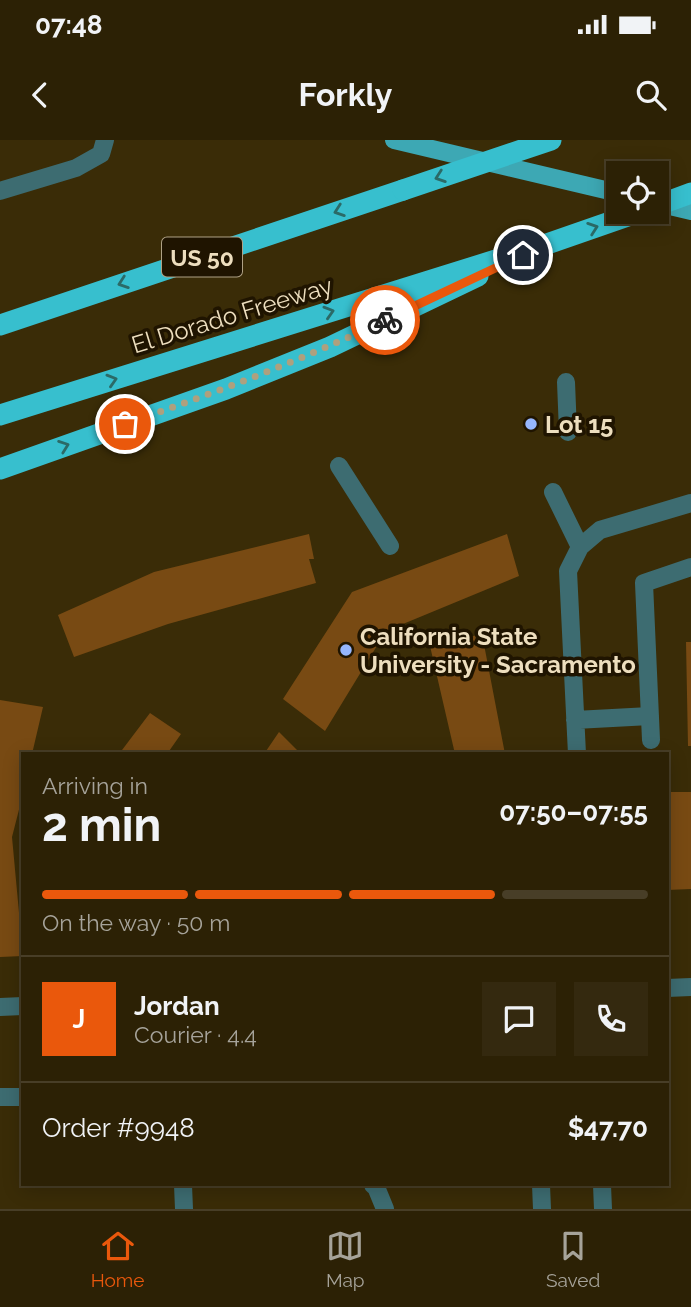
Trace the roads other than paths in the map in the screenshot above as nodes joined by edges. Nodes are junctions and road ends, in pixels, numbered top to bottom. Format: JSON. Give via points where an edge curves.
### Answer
{"nodes":[{"id":1,"x":105,"y":140,"type":"edge"},
{"id":2,"x":551,"y":140,"type":"edge"},
{"id":3,"x":402,"y":141,"type":"edge"},
{"id":4,"x":606,"y":190,"type":"edge"},
{"id":5,"x":0,"y":191,"type":"edge"},
{"id":6,"x":691,"y":194,"type":"edge"},
{"id":7,"x":669,"y":200,"type":"edge"},
{"id":8,"x":669,"y":207,"type":"edge"},
{"id":9,"x":691,"y":211,"type":"edge"},
{"id":10,"x":606,"y":223,"type":"edge"},
{"id":11,"x":547,"y":244,"type":"junction"},
{"id":12,"x":0,"y":325,"type":"edge"},
{"id":13,"x":566,"y":382,"type":"dead end"},
{"id":14,"x":0,"y":415,"type":"edge"},
{"id":15,"x":568,"y":432,"type":"dead end"},
{"id":16,"x":339,"y":466,"type":"dead end"},
{"id":17,"x":0,"y":469,"type":"edge"},
{"id":18,"x":553,"y":492,"type":"dead end"},
{"id":19,"x":691,"y":503,"type":"edge"},
{"id":20,"x":390,"y":545,"type":"dead end"},
{"id":21,"x":580,"y":547,"type":"junction"},
{"id":22,"x":691,"y":566,"type":"edge"},
{"id":23,"x":650,"y":716,"type":"junction"},
{"id":24,"x":575,"y":720,"type":"junction"},
{"id":25,"x":651,"y":740,"type":"dead end"},
{"id":26,"x":577,"y":752,"type":"edge"},
{"id":27,"x":691,"y":987,"type":"edge"},
{"id":28,"x":669,"y":988,"type":"edge"},
{"id":29,"x":21,"y":1006,"type":"edge"},
{"id":30,"x":0,"y":1007,"type":"edge"},
{"id":31,"x":0,"y":1097,"type":"edge"},
{"id":32,"x":21,"y":1097,"type":"edge"},
{"id":33,"x":183,"y":1186,"type":"edge"},
{"id":34,"x":376,"y":1186,"type":"edge"},
{"id":35,"x":541,"y":1186,"type":"edge"},
{"id":36,"x":602,"y":1186,"type":"edge"},
{"id":37,"x":184,"y":1209,"type":"edge"},
{"id":38,"x":385,"y":1209,"type":"edge"},
{"id":39,"x":542,"y":1209,"type":"edge"},
{"id":40,"x":603,"y":1209,"type":"edge"}],
"edges":[{"from":1,"to":5,"type":"street","via":[[100,154],[76,168]]},
{"from":2,"to":12,"type":"highway","number":"US 50","one_way":true,"bridge":true},
{"from":3,"to":4,"type":"main road"},
{"from":6,"to":7,"type":"highway","bridge":true},
{"from":8,"to":9,"type":"main road"},
{"from":11,"to":10,"type":"highway","name":"El Dorado Freeway","one_way":true},
{"from":14,"to":11,"type":"highway","name":"El Dorado Freeway","one_way":true},
{"from":17,"to":11,"type":"highway","one_way":true,"via":[[330,347]]},
{"from":13,"to":15,"type":"street"},
{"from":16,"to":20,"type":"street"},
{"from":18,"to":21,"type":"street"},
{"from":19,"to":21,"type":"street","via":[[600,530]]},
{"from":21,"to":24,"type":"street","via":[[568,571]]},
{"from":22,"to":23,"type":"street","via":[[644,583]]},
{"from":23,"to":24,"type":"street"},
{"from":23,"to":25,"type":"street"},
{"from":24,"to":26,"type":"street"},
{"from":27,"to":28,"type":"street"},
{"from":29,"to":30,"type":"street"},
{"from":31,"to":32,"type":"street"},
{"from":33,"to":37,"type":"street"},
{"from":34,"to":38,"type":"street"},
{"from":35,"to":39,"type":"street"},
{"from":36,"to":40,"type":"street"}]}
